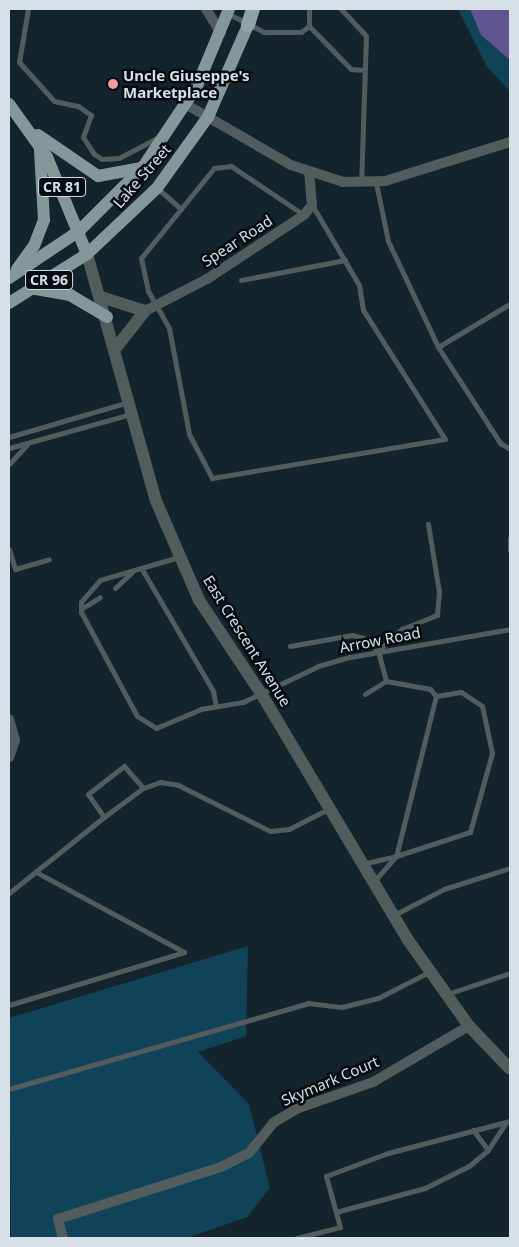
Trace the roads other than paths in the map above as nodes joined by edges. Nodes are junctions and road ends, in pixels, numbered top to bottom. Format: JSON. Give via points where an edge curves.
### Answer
{"nodes":[{"id":1,"x":28,"y":9,"type":"edge"},
{"id":2,"x":206,"y":9,"type":"edge"},
{"id":3,"x":253,"y":9,"type":"edge"},
{"id":4,"x":310,"y":9,"type":"edge"},
{"id":5,"x":341,"y":9,"type":"edge"},
{"id":6,"x":228,"y":11,"type":"edge"},
{"id":7,"x":248,"y":25,"type":"junction"},
{"id":8,"x":309,"y":26,"type":"junction"},
{"id":9,"x":221,"y":33,"type":"junction"},
{"id":10,"x":364,"y":70,"type":"junction"},
{"id":11,"x":9,"y":104,"type":"edge"},
{"id":12,"x":187,"y":105,"type":"junction"},
{"id":13,"x":208,"y":117,"type":"junction"},
{"id":14,"x":29,"y":128,"type":"junction"},
{"id":15,"x":171,"y":131,"type":"junction"},
{"id":16,"x":510,"y":142,"type":"edge"},
{"id":17,"x":40,"y":145,"type":"junction"},
{"id":18,"x":144,"y":167,"type":"junction"},
{"id":19,"x":309,"y":173,"type":"junction"},
{"id":20,"x":361,"y":183,"type":"junction"},
{"id":21,"x":376,"y":183,"type":"junction"},
{"id":22,"x":157,"y":188,"type":"junction"},
{"id":23,"x":312,"y":205,"type":"junction"},
{"id":24,"x":181,"y":209,"type":"junction"},
{"id":25,"x":304,"y":215,"type":"junction"},
{"id":26,"x":79,"y":231,"type":"junction"},
{"id":27,"x":87,"y":254,"type":"junction"},
{"id":28,"x":344,"y":260,"type":"junction"},
{"id":29,"x":10,"y":277,"type":"edge"},
{"id":30,"x":241,"y":280,"type":"dead end"},
{"id":31,"x":36,"y":289,"type":"junction"},
{"id":32,"x":101,"y":298,"type":"junction"},
{"id":33,"x":9,"y":303,"type":"edge"},
{"id":34,"x":508,"y":305,"type":"dead end"},
{"id":35,"x":150,"y":308,"type":"junction"},
{"id":36,"x":107,"y":317,"type":"junction"},
{"id":37,"x":438,"y":346,"type":"junction"},
{"id":38,"x":115,"y":349,"type":"junction"},
{"id":39,"x":131,"y":408,"type":"junction"},
{"id":40,"x":9,"y":437,"type":"edge"},
{"id":41,"x":31,"y":442,"type":"junction"},
{"id":42,"x":9,"y":448,"type":"edge"},
{"id":43,"x":510,"y":449,"type":"edge"},
{"id":44,"x":9,"y":464,"type":"edge"},
{"id":45,"x":428,"y":524,"type":"dead end"},
{"id":46,"x":510,"y":538,"type":"edge"},
{"id":47,"x":9,"y":548,"type":"edge"},
{"id":48,"x":510,"y":550,"type":"edge"},
{"id":49,"x":179,"y":557,"type":"junction"},
{"id":50,"x":49,"y":559,"type":"dead end"},
{"id":51,"x":143,"y":571,"type":"junction"},
{"id":52,"x":133,"y":572,"type":"junction"},
{"id":53,"x":115,"y":588,"type":"dead end"},
{"id":54,"x":100,"y":597,"type":"dead end"},
{"id":55,"x":81,"y":609,"type":"junction"},
{"id":56,"x":510,"y":629,"type":"edge"},
{"id":57,"x":290,"y":646,"type":"dead end"},
{"id":58,"x":378,"y":652,"type":"junction"},
{"id":59,"x":386,"y":681,"type":"junction"},
{"id":60,"x":365,"y":694,"type":"dead end"},
{"id":61,"x":262,"y":695,"type":"junction"},
{"id":62,"x":436,"y":696,"type":"junction"},
{"id":63,"x":216,"y":706,"type":"junction"},
{"id":64,"x":9,"y":719,"type":"edge"},
{"id":65,"x":9,"y":757,"type":"edge"},
{"id":66,"x":143,"y":788,"type":"junction"},
{"id":67,"x":329,"y":809,"type":"junction"},
{"id":68,"x":104,"y":817,"type":"junction"},
{"id":69,"x":396,"y":856,"type":"junction"},
{"id":70,"x":362,"y":864,"type":"junction"},
{"id":71,"x":510,"y":868,"type":"edge"},
{"id":72,"x":36,"y":872,"type":"junction"},
{"id":73,"x":373,"y":882,"type":"junction"},
{"id":74,"x":9,"y":893,"type":"edge"},
{"id":75,"x":393,"y":915,"type":"junction"},
{"id":76,"x":430,"y":971,"type":"junction"},
{"id":77,"x":510,"y":973,"type":"edge"},
{"id":78,"x":446,"y":994,"type":"junction"},
{"id":79,"x":9,"y":1005,"type":"edge"},
{"id":80,"x":469,"y":1026,"type":"junction"},
{"id":81,"x":510,"y":1069,"type":"edge"},
{"id":82,"x":9,"y":1089,"type":"edge"},
{"id":83,"x":510,"y":1120,"type":"edge"},
{"id":84,"x":504,"y":1125,"type":"junction"},
{"id":85,"x":473,"y":1130,"type":"junction"},
{"id":86,"x":488,"y":1150,"type":"junction"},
{"id":87,"x":336,"y":1212,"type":"junction"},
{"id":88,"x":63,"y":1238,"type":"edge"},
{"id":89,"x":297,"y":1238,"type":"edge"}],
"edges":[{"from":1,"to":15,"type":"lane","via":[[20,62],[54,101],[78,106],[91,116],[85,125],[87,147],[102,159],[119,158]]},
{"from":2,"to":9,"type":"street"},
{"from":3,"to":7,"type":"highway"},
{"from":4,"to":8,"type":"lane"},
{"from":5,"to":10,"type":"lane","via":[[366,36]]},
{"from":6,"to":7,"type":"lane"},
{"from":6,"to":9,"type":"main road","name":"Lake Street"},
{"from":7,"to":8,"type":"lane","via":[[264,32],[301,32]]},
{"from":7,"to":13,"type":"main road","name":"Lake Street"},
{"from":8,"to":10,"type":"lane","via":[[352,70]]},
{"from":9,"to":12,"type":"main road","name":"Lake Street"},
{"from":10,"to":20,"type":"lane"},
{"from":11,"to":14,"type":"main road","name":"East Crescent Avenue","number":"CR 81"},
{"from":12,"to":13,"type":"street"},
{"from":12,"to":15,"type":"main road","name":"Lake Street"},
{"from":13,"to":19,"type":"street"},
{"from":13,"to":22,"type":"main road","name":"Lake Street"},
{"from":14,"to":17,"type":"main road","name":"East Crescent Avenue","number":"CR 81"},
{"from":14,"to":18,"type":"main road","via":[[89,173],[112,177]]},
{"from":15,"to":18,"type":"main road","name":"Lake Street"},
{"from":16,"to":21,"type":"street"},
{"from":17,"to":26,"type":"main road","name":"East Crescent Avenue","number":"CR 81"},
{"from":17,"to":29,"type":"main road","via":[[42,228],[29,255]]},
{"from":18,"to":26,"type":"main road","name":"Lake Street"},
{"from":19,"to":20,"type":"street"},
{"from":19,"to":23,"type":"street"},
{"from":20,"to":21,"type":"street"},
{"from":21,"to":37,"type":"lane","via":[[388,241]]},
{"from":22,"to":24,"type":"lane"},
{"from":22,"to":27,"type":"main road","name":"Lake Street"},
{"from":23,"to":25,"type":"street","name":"Spear Road"},
{"from":23,"to":28,"type":"lane"},
{"from":24,"to":25,"type":"lane","via":[[214,168],[231,166]]},
{"from":24,"to":35,"type":"lane","via":[[141,258]]},
{"from":25,"to":35,"type":"street","name":"Spear Road","via":[[249,254]]},
{"from":26,"to":27,"type":"main road","name":"East Crescent Avenue"},
{"from":26,"to":29,"type":"main road","name":"Lake Street","number":"CR 96"},
{"from":27,"to":31,"type":"main road","name":"Lake Street","number":"CR 96"},
{"from":27,"to":32,"type":"street","name":"East Crescent Avenue"},
{"from":28,"to":30,"type":"lane"},
{"from":28,"to":35,"type":"lane","via":[[359,285],[367,317],[446,439],[212,478],[189,434],[169,328]]},
{"from":31,"to":33,"type":"main road","name":"Lake Street","number":"CR 96"},
{"from":31,"to":36,"type":"main road","via":[[70,295]]},
{"from":32,"to":35,"type":"street"},
{"from":32,"to":36,"type":"street","name":"East Crescent Avenue"},
{"from":34,"to":37,"type":"lane"},
{"from":35,"to":38,"type":"street"},
{"from":36,"to":38,"type":"street","name":"East Crescent Avenue"},
{"from":37,"to":43,"type":"lane","via":[[500,443]]},
{"from":38,"to":39,"type":"street","name":"East Crescent Avenue"},
{"from":39,"to":40,"type":"lane"},
{"from":39,"to":41,"type":"lane"},
{"from":39,"to":49,"type":"street","name":"East Crescent Avenue","via":[[156,501]]},
{"from":41,"to":42,"type":"lane"},
{"from":41,"to":44,"type":"lane"},
{"from":45,"to":58,"type":"lane","via":[[439,592],[437,615],[402,630]]},
{"from":46,"to":48,"type":"lane"},
{"from":47,"to":50,"type":"lane","via":[[15,568]]},
{"from":49,"to":51,"type":"lane"},
{"from":49,"to":61,"type":"street","name":"East Crescent Avenue","via":[[199,600]]},
{"from":51,"to":52,"type":"lane"},
{"from":51,"to":63,"type":"lane","via":[[213,691]]},
{"from":52,"to":53,"type":"lane"},
{"from":52,"to":55,"type":"lane","via":[[100,580],[86,591]]},
{"from":54,"to":55,"type":"lane"},
{"from":55,"to":63,"type":"lane","name":"Arrow Road","via":[[143,724],[168,726]]},
{"from":56,"to":58,"type":"lane","name":"Arrow Road"},
{"from":57,"to":58,"type":"lane","via":[[352,635],[364,638]]},
{"from":58,"to":59,"type":"lane"},
{"from":58,"to":61,"type":"lane","name":"Arrow Road","via":[[318,666]]},
{"from":59,"to":60,"type":"lane"},
{"from":59,"to":62,"type":"lane","via":[[430,690]]},
{"from":61,"to":63,"type":"lane","name":"Arrow Road"},
{"from":61,"to":67,"type":"street","name":"East Crescent Avenue"},
{"from":62,"to":69,"type":"lane"},
{"from":62,"to":69,"type":"lane","via":[[461,692],[482,706],[492,753],[470,832]]},
{"from":64,"to":65,"type":"street","via":[[15,740]]},
{"from":66,"to":67,"type":"lane","via":[[160,782],[178,785],[270,831],[289,829]]},
{"from":66,"to":68,"type":"lane"},
{"from":66,"to":68,"type":"lane","via":[[124,766],[88,794]]},
{"from":67,"to":70,"type":"street","name":"East Crescent Avenue"},
{"from":68,"to":72,"type":"lane"},
{"from":69,"to":70,"type":"lane"},
{"from":69,"to":73,"type":"lane"},
{"from":70,"to":73,"type":"street","name":"East Crescent Avenue"},
{"from":71,"to":75,"type":"lane","via":[[444,889]]},
{"from":72,"to":74,"type":"lane"},
{"from":72,"to":79,"type":"lane","via":[[184,952]]},
{"from":73,"to":75,"type":"street","name":"East Crescent Avenue"},
{"from":75,"to":76,"type":"street","name":"East Crescent Avenue"},
{"from":76,"to":78,"type":"street","name":"East Crescent Avenue"},
{"from":76,"to":82,"type":"lane","via":[[378,998],[342,1007],[308,1003]]},
{"from":77,"to":78,"type":"lane"},
{"from":78,"to":80,"type":"street","name":"East Crescent Avenue"},
{"from":80,"to":81,"type":"street","name":"East Crescent Avenue"},
{"from":80,"to":88,"type":"street","name":"Skymark Court","via":[[373,1082],[296,1109],[272,1123],[248,1153],[221,1167],[58,1219]]},
{"from":83,"to":84,"type":"lane"},
{"from":84,"to":85,"type":"lane"},
{"from":84,"to":86,"type":"lane"},
{"from":85,"to":86,"type":"lane"},
{"from":85,"to":87,"type":"lane","via":[[326,1176]]},
{"from":86,"to":87,"type":"lane","via":[[425,1188]]},
{"from":87,"to":89,"type":"lane","via":[[340,1228]]}]}
